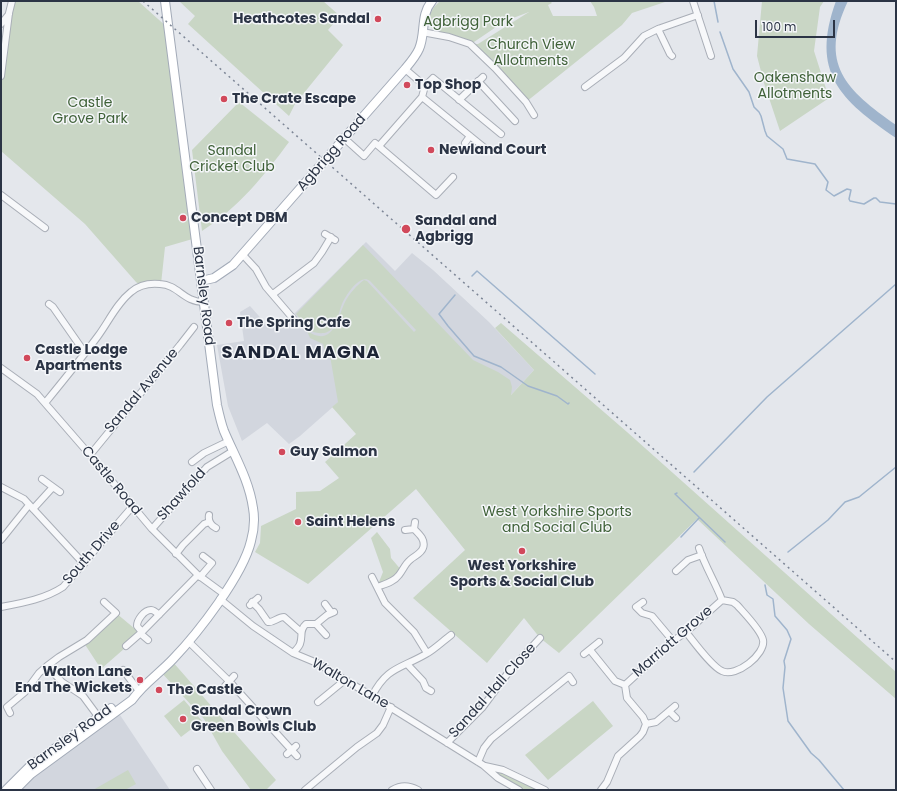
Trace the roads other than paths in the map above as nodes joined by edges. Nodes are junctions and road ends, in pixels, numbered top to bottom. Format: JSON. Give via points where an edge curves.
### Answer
{"nodes":[{"id":1,"x":12,"y":1,"type":"edge"},
{"id":2,"x":165,"y":1,"type":"edge"},
{"id":3,"x":693,"y":1,"type":"edge"},
{"id":4,"x":429,"y":2,"type":"edge"},
{"id":5,"x":9,"y":13,"type":"junction"},
{"id":6,"x":698,"y":15,"type":"junction"},
{"id":7,"x":1,"y":24,"type":"edge"},
{"id":8,"x":658,"y":29,"type":"junction"},
{"id":9,"x":422,"y":32,"type":"junction"},
{"id":10,"x":672,"y":56,"type":"dead end"},
{"id":11,"x":711,"y":56,"type":"dead end"},
{"id":12,"x":405,"y":69,"type":"junction"},
{"id":13,"x":1,"y":76,"type":"edge"},
{"id":14,"x":425,"y":86,"type":"junction"},
{"id":15,"x":585,"y":87,"type":"dead end"},
{"id":16,"x":422,"y":97,"type":"junction"},
{"id":17,"x":459,"y":100,"type":"junction"},
{"id":18,"x":534,"y":114,"type":"dead end"},
{"id":19,"x":515,"y":120,"type":"dead end"},
{"id":20,"x":501,"y":134,"type":"dead end"},
{"id":21,"x":470,"y":136,"type":"junction"},
{"id":22,"x":344,"y":138,"type":"junction"},
{"id":23,"x":465,"y":143,"type":"dead end"},
{"id":24,"x":379,"y":146,"type":"junction"},
{"id":25,"x":486,"y":149,"type":"dead end"},
{"id":26,"x":453,"y":177,"type":"dead end"},
{"id":27,"x":1,"y":195,"type":"edge"},
{"id":28,"x":45,"y":228,"type":"dead end"},
{"id":29,"x":330,"y":237,"type":"dead end"},
{"id":30,"x":243,"y":255,"type":"junction"},
{"id":31,"x":201,"y":281,"type":"junction"},
{"id":32,"x":273,"y":294,"type":"junction"},
{"id":33,"x":204,"y":302,"type":"junction"},
{"id":34,"x":49,"y":304,"type":"dead end"},
{"id":35,"x":296,"y":322,"type":"dead end"},
{"id":36,"x":194,"y":327,"type":"dead end"},
{"id":37,"x":85,"y":353,"type":"junction"},
{"id":38,"x":1,"y":368,"type":"edge"},
{"id":39,"x":45,"y":403,"type":"junction"},
{"id":40,"x":229,"y":441,"type":"junction"},
{"id":41,"x":234,"y":451,"type":"junction"},
{"id":42,"x":90,"y":454,"type":"junction"},
{"id":43,"x":192,"y":462,"type":"dead end"},
{"id":44,"x":42,"y":479,"type":"dead end"},
{"id":45,"x":1,"y":487,"type":"edge"},
{"id":46,"x":53,"y":487,"type":"junction"},
{"id":47,"x":60,"y":492,"type":"dead end"},
{"id":48,"x":31,"y":507,"type":"junction"},
{"id":49,"x":132,"y":507,"type":"junction"},
{"id":50,"x":209,"y":514,"type":"dead end"},
{"id":51,"x":209,"y":522,"type":"junction"},
{"id":52,"x":415,"y":522,"type":"dead end"},
{"id":53,"x":216,"y":528,"type":"dead end"},
{"id":54,"x":152,"y":529,"type":"junction"},
{"id":55,"x":414,"y":529,"type":"junction"},
{"id":56,"x":405,"y":530,"type":"dead end"},
{"id":57,"x":1,"y":540,"type":"edge"},
{"id":58,"x":699,"y":548,"type":"dead end"},
{"id":59,"x":176,"y":554,"type":"junction"},
{"id":60,"x":702,"y":555,"type":"junction"},
{"id":61,"x":202,"y":556,"type":"dead end"},
{"id":62,"x":84,"y":564,"type":"junction"},
{"id":63,"x":676,"y":571,"type":"dead end"},
{"id":64,"x":199,"y":576,"type":"junction"},
{"id":65,"x":372,"y":577,"type":"dead end"},
{"id":66,"x":377,"y":587,"type":"junction"},
{"id":67,"x":222,"y":597,"type":"junction"},
{"id":68,"x":258,"y":598,"type":"dead end"},
{"id":69,"x":722,"y":600,"type":"junction"},
{"id":70,"x":104,"y":602,"type":"dead end"},
{"id":71,"x":643,"y":602,"type":"dead end"},
{"id":72,"x":326,"y":604,"type":"dead end"},
{"id":73,"x":1,"y":607,"type":"edge"},
{"id":74,"x":159,"y":615,"type":"junction"},
{"id":75,"x":316,"y":624,"type":"junction"},
{"id":76,"x":301,"y":632,"type":"junction"},
{"id":77,"x":686,"y":632,"type":"junction"},
{"id":78,"x":142,"y":633,"type":"junction"},
{"id":79,"x":326,"y":635,"type":"dead end"},
{"id":80,"x":451,"y":635,"type":"dead end"},
{"id":81,"x":540,"y":638,"type":"dead end"},
{"id":82,"x":148,"y":640,"type":"dead end"},
{"id":83,"x":673,"y":641,"type":"junction"},
{"id":84,"x":189,"y":642,"type":"junction"},
{"id":85,"x":600,"y":642,"type":"dead end"},
{"id":86,"x":126,"y":646,"type":"dead end"},
{"id":87,"x":590,"y":650,"type":"junction"},
{"id":88,"x":294,"y":653,"type":"junction"},
{"id":89,"x":428,"y":653,"type":"junction"},
{"id":90,"x":584,"y":654,"type":"dead end"},
{"id":91,"x":407,"y":664,"type":"junction"},
{"id":92,"x":47,"y":666,"type":"junction"},
{"id":93,"x":117,"y":673,"type":"dead end"},
{"id":94,"x":345,"y":680,"type":"junction"},
{"id":95,"x":573,"y":682,"type":"dead end"},
{"id":96,"x":625,"y":685,"type":"junction"},
{"id":97,"x":139,"y":691,"type":"junction"},
{"id":98,"x":430,"y":691,"type":"dead end"},
{"id":99,"x":372,"y":696,"type":"junction"},
{"id":100,"x":318,"y":702,"type":"dead end"},
{"id":101,"x":675,"y":706,"type":"dead end"},
{"id":102,"x":391,"y":707,"type":"junction"},
{"id":103,"x":669,"y":711,"type":"junction"},
{"id":104,"x":10,"y":713,"type":"dead end"},
{"id":105,"x":676,"y":718,"type":"dead end"},
{"id":106,"x":100,"y":719,"type":"junction"},
{"id":107,"x":646,"y":724,"type":"junction"},
{"id":108,"x":447,"y":743,"type":"junction"},
{"id":109,"x":296,"y":756,"type":"dead end"},
{"id":110,"x":480,"y":764,"type":"junction"},
{"id":111,"x":193,"y":777,"type":"dead end"},
{"id":112,"x":543,"y":789,"type":"edge"},
{"id":113,"x":6,"y":790,"type":"edge"},
{"id":114,"x":15,"y":790,"type":"edge"},
{"id":115,"x":211,"y":790,"type":"edge"},
{"id":116,"x":305,"y":790,"type":"edge"},
{"id":117,"x":392,"y":790,"type":"edge"},
{"id":118,"x":418,"y":790,"type":"edge"},
{"id":119,"x":519,"y":790,"type":"edge"},
{"id":120,"x":601,"y":790,"type":"edge"}],
"edges":[{"from":1,"to":5,"type":"street"},
{"from":2,"to":31,"type":"main road","name":"Barnsley Road"},
{"from":3,"to":6,"type":"street"},
{"from":4,"to":9,"type":"main road","name":"Agbrigg Road"},
{"from":5,"to":7,"type":"street"},
{"from":5,"to":13,"type":"street"},
{"from":6,"to":8,"type":"street"},
{"from":6,"to":11,"type":"street"},
{"from":8,"to":10,"type":"street"},
{"from":8,"to":15,"type":"street","via":[[644,36],[624,58]]},
{"from":9,"to":12,"type":"main road","name":"Agbrigg Road","via":[[419,48]]},
{"from":9,"to":18,"type":"street","via":[[470,44],[526,102]]},
{"from":12,"to":14,"type":"street"},
{"from":12,"to":22,"type":"main road","name":"Agbrigg Road"},
{"from":14,"to":16,"type":"street"},
{"from":14,"to":17,"type":"street","via":[[433,78]]},
{"from":16,"to":21,"type":"street"},
{"from":16,"to":24,"type":"street"},
{"from":17,"to":19,"type":"street","via":[[480,79]]},
{"from":17,"to":20,"type":"street"},
{"from":21,"to":23,"type":"street"},
{"from":21,"to":25,"type":"street"},
{"from":22,"to":24,"type":"street","via":[[364,156],[376,143]]},
{"from":22,"to":30,"type":"main road","name":"Agbrigg Road"},
{"from":24,"to":26,"type":"street","via":[[436,195]]},
{"from":27,"to":28,"type":"street"},
{"from":29,"to":32,"type":"street","via":[[314,263]]},
{"from":30,"to":31,"type":"main road","name":"Agbrigg Road","via":[[221,274]]},
{"from":30,"to":32,"type":"street"},
{"from":31,"to":33,"type":"main road","name":"Barnsley Road"},
{"from":32,"to":35,"type":"street"},
{"from":33,"to":37,"type":"street","via":[[195,302],[174,288],[161,284],[138,287],[122,301]]},
{"from":33,"to":40,"type":"main road","name":"Barnsley Road","via":[[217,405]]},
{"from":34,"to":37,"type":"street"},
{"from":36,"to":42,"type":"street","name":"Sandal Avenue"},
{"from":37,"to":39,"type":"street"},
{"from":38,"to":39,"type":"street","name":"Castle Road","via":[[37,394]]},
{"from":39,"to":42,"type":"street","name":"Castle Road"},
{"from":40,"to":41,"type":"main road","name":"Barnsley Road"},
{"from":40,"to":43,"type":"street"},
{"from":41,"to":54,"type":"street","name":"Shawfold","via":[[206,467]]},
{"from":41,"to":67,"type":"main road","name":"Barnsley Road","via":[[248,484],[253,506],[253,529],[244,559]]},
{"from":42,"to":49,"type":"street","name":"Castle Road"},
{"from":44,"to":46,"type":"street"},
{"from":45,"to":48,"type":"street","via":[[24,499]]},
{"from":46,"to":47,"type":"street"},
{"from":46,"to":48,"type":"street"},
{"from":48,"to":57,"type":"street"},
{"from":48,"to":62,"type":"street"},
{"from":49,"to":54,"type":"street","name":"Castle Road"},
{"from":49,"to":62,"type":"street","name":"South Drive"},
{"from":50,"to":51,"type":"street"},
{"from":51,"to":53,"type":"street"},
{"from":51,"to":59,"type":"street","via":[[204,524]]},
{"from":52,"to":55,"type":"street"},
{"from":54,"to":59,"type":"street","name":"Castle Road"},
{"from":55,"to":56,"type":"street"},
{"from":55,"to":66,"type":"street","via":[[424,541],[421,552],[410,560],[393,580]]},
{"from":58,"to":60,"type":"street"},
{"from":59,"to":64,"type":"street","name":"Castle Road"},
{"from":60,"to":63,"type":"street","via":[[688,560]]},
{"from":60,"to":69,"type":"street"},
{"from":61,"to":64,"type":"street","via":[[212,563]]},
{"from":62,"to":73,"type":"street","name":"South Drive","via":[[68,583],[50,595]]},
{"from":64,"to":67,"type":"street","name":"Castle Road"},
{"from":64,"to":74,"type":"street"},
{"from":65,"to":66,"type":"street"},
{"from":66,"to":89,"type":"street","via":[[385,603],[414,632]]},
{"from":67,"to":84,"type":"main road","name":"Barnsley Road"},
{"from":67,"to":88,"type":"street","name":"Walton Lane","via":[[253,626]]},
{"from":68,"to":76,"type":"street","via":[[251,604],[259,609],[268,622],[284,617]]},
{"from":69,"to":77,"type":"street","name":"Marriott Grove"},
{"from":69,"to":77,"type":"street","via":[[733,602],[762,635],[764,644],[760,653],[738,670],[723,672]]},
{"from":70,"to":92,"type":"street","via":[[116,613],[87,640]]},
{"from":71,"to":83,"type":"street","via":[[636,607],[638,610],[652,616]]},
{"from":72,"to":75,"type":"street","via":[[332,612]]},
{"from":74,"to":78,"type":"street"},
{"from":74,"to":78,"type":"street","via":[[150,610],[138,619],[137,626]]},
{"from":75,"to":76,"type":"street","via":[[306,624]]},
{"from":75,"to":79,"type":"street"},
{"from":76,"to":88,"type":"street","via":[[300,644]]},
{"from":77,"to":83,"type":"street","name":"Marriott Grove"},
{"from":78,"to":82,"type":"street"},
{"from":78,"to":86,"type":"street"},
{"from":80,"to":89,"type":"street"},
{"from":81,"to":108,"type":"street","name":"Sandal Hall Close","via":[[508,673],[482,708]]},
{"from":83,"to":96,"type":"street","name":"Marriott Grove"},
{"from":84,"to":97,"type":"main road","name":"Barnsley Road"},
{"from":84,"to":109,"type":"street","via":[[229,681]]},
{"from":85,"to":87,"type":"street"},
{"from":87,"to":90,"type":"street"},
{"from":87,"to":96,"type":"street","name":"Marriott Grove","via":[[615,681]]},
{"from":88,"to":94,"type":"street","name":"Walton Lane"},
{"from":89,"to":91,"type":"street"},
{"from":91,"to":98,"type":"street"},
{"from":91,"to":99,"type":"street","via":[[388,673]]},
{"from":92,"to":104,"type":"street","via":[[25,692],[7,707]]},
{"from":92,"to":106,"type":"street","via":[[62,682],[83,696]]},
{"from":93,"to":97,"type":"street","via":[[124,668]]},
{"from":94,"to":99,"type":"street","name":"Walton Lane"},
{"from":94,"to":100,"type":"street"},
{"from":95,"to":110,"type":"street","via":[[569,676],[491,739],[484,748]]},
{"from":96,"to":107,"type":"street","name":"Marriott Grove","via":[[627,698]]},
{"from":97,"to":106,"type":"main road","name":"Barnsley Road","via":[[132,700]]},
{"from":99,"to":102,"type":"street","name":"Walton Lane"},
{"from":101,"to":103,"type":"street"},
{"from":102,"to":108,"type":"street","name":"Walton Lane"},
{"from":102,"to":116,"type":"street","via":[[377,733]]},
{"from":103,"to":105,"type":"street"},
{"from":103,"to":107,"type":"street","via":[[656,722]]},
{"from":106,"to":113,"type":"main road","name":"Barnsley Road","via":[[29,767]]},
{"from":106,"to":114,"type":"main road","name":"Barnsley Road","via":[[31,774]]},
{"from":107,"to":120,"type":"street","via":[[640,736],[618,756]]},
{"from":108,"to":110,"type":"street","name":"Walton Lane"},
{"from":110,"to":112,"type":"street","name":"Walton Lane","via":[[503,770]]},
{"from":110,"to":119,"type":"street","name":"Walton Lane"},
{"from":111,"to":115,"type":"street","via":[[198,771]]},
{"from":117,"to":118,"type":"street","via":[[408,786]]}]}
